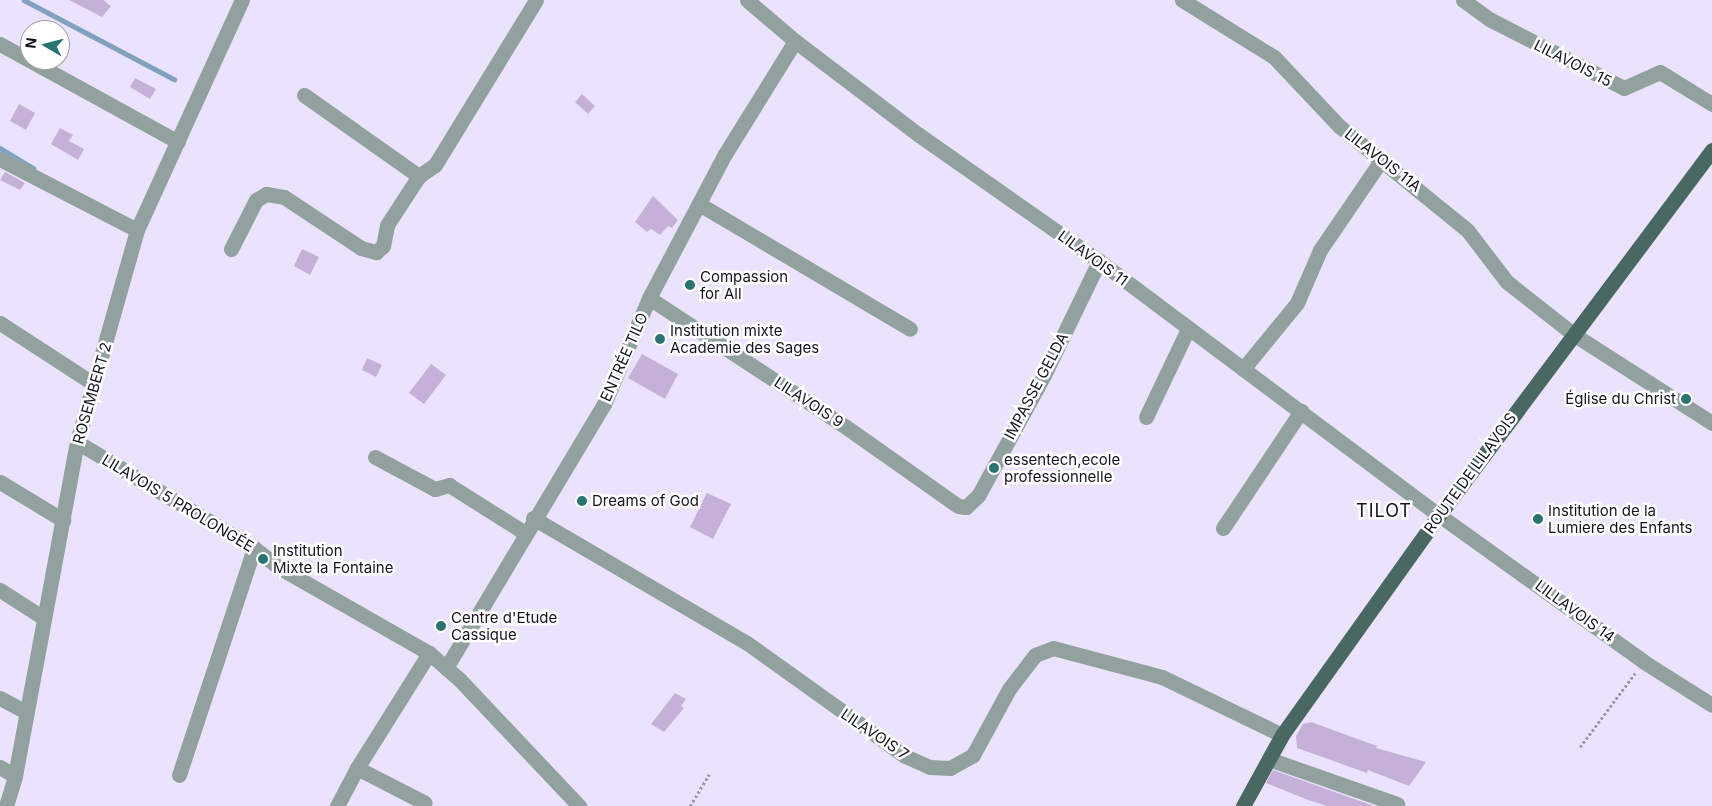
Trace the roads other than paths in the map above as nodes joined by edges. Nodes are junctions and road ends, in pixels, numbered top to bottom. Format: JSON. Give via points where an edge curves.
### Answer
{"nodes":[{"id":1,"x":242,"y":0,"type":"edge"},
{"id":2,"x":536,"y":0,"type":"edge"},
{"id":3,"x":747,"y":0,"type":"edge"},
{"id":4,"x":1182,"y":0,"type":"edge"},
{"id":5,"x":1463,"y":0,"type":"edge"},
{"id":6,"x":795,"y":42,"type":"junction"},
{"id":7,"x":0,"y":44,"type":"edge"},
{"id":8,"x":304,"y":95,"type":"dead end"},
{"id":9,"x":1712,"y":104,"type":"edge"},
{"id":10,"x":178,"y":142,"type":"junction"},
{"id":11,"x":1712,"y":150,"type":"edge"},
{"id":12,"x":0,"y":159,"type":"edge"},
{"id":13,"x":1382,"y":159,"type":"junction"},
{"id":14,"x":419,"y":176,"type":"junction"},
{"id":15,"x":699,"y":204,"type":"junction"},
{"id":16,"x":137,"y":230,"type":"junction"},
{"id":17,"x":231,"y":249,"type":"dead end"},
{"id":18,"x":1099,"y":261,"type":"junction"},
{"id":19,"x":650,"y":298,"type":"junction"},
{"id":20,"x":0,"y":323,"type":"edge"},
{"id":21,"x":910,"y":329,"type":"dead end"},
{"id":22,"x":1188,"y":329,"type":"junction"},
{"id":23,"x":1573,"y":334,"type":"junction"},
{"id":24,"x":1243,"y":369,"type":"junction"},
{"id":25,"x":94,"y":384,"type":"junction"},
{"id":26,"x":1301,"y":411,"type":"junction"},
{"id":27,"x":1146,"y":418,"type":"dead end"},
{"id":28,"x":1712,"y":423,"type":"edge"},
{"id":29,"x":77,"y":442,"type":"junction"},
{"id":30,"x":374,"y":458,"type":"dead end"},
{"id":31,"x":0,"y":482,"type":"edge"},
{"id":32,"x":966,"y":507,"type":"joint"},
{"id":33,"x":1439,"y":515,"type":"junction"},
{"id":34,"x":534,"y":518,"type":"junction"},
{"id":35,"x":63,"y":520,"type":"junction"},
{"id":36,"x":1222,"y":528,"type":"dead end"},
{"id":37,"x":525,"y":533,"type":"junction"},
{"id":38,"x":254,"y":548,"type":"junction"},
{"id":39,"x":0,"y":590,"type":"edge"},
{"id":40,"x":42,"y":617,"type":"junction"},
{"id":41,"x":429,"y":653,"type":"junction"},
{"id":42,"x":446,"y":668,"type":"junction"},
{"id":43,"x":0,"y":698,"type":"edge"},
{"id":44,"x":1712,"y":704,"type":"edge"},
{"id":45,"x":26,"y":712,"type":"junction"},
{"id":46,"x":1282,"y":735,"type":"junction"},
{"id":47,"x":1269,"y":759,"type":"junction"},
{"id":48,"x":0,"y":767,"type":"edge"},
{"id":49,"x":357,"y":768,"type":"junction"},
{"id":50,"x":179,"y":775,"type":"dead end"},
{"id":51,"x":15,"y":776,"type":"junction"},
{"id":52,"x":425,"y":803,"type":"dead end"},
{"id":53,"x":1397,"y":804,"type":"dead end"},
{"id":54,"x":6,"y":806,"type":"edge"},
{"id":55,"x":337,"y":806,"type":"edge"},
{"id":56,"x":579,"y":806,"type":"edge"},
{"id":57,"x":1242,"y":806,"type":"edge"}],
"edges":[{"from":1,"to":10,"type":"street","name":"ROSEMBERT 2"},
{"from":2,"to":14,"type":"street","via":[[436,165]]},
{"from":3,"to":6,"type":"street","name":"LILAVOIS 11"},
{"from":4,"to":13,"type":"street","name":"LILAVOIS 11A","via":[[1274,57],[1339,126]]},
{"from":5,"to":9,"type":"street","name":"LILAVOIS 15","via":[[1491,20],[1624,88],[1660,72]]},
{"from":6,"to":15,"type":"street","name":"ENTRÉE TILO","via":[[725,154]]},
{"from":6,"to":18,"type":"street","name":"LILAVOIS 11","via":[[919,135]]},
{"from":7,"to":10,"type":"street"},
{"from":8,"to":14,"type":"street"},
{"from":10,"to":16,"type":"street","name":"ROSEMBERT 2"},
{"from":11,"to":23,"type":"main road","name":"ROUTE DE LILAVOIS"},
{"from":12,"to":16,"type":"street"},
{"from":13,"to":23,"type":"street","name":"LILAVOIS 11A","via":[[1468,231],[1507,282]]},
{"from":13,"to":24,"type":"street","via":[[1320,250],[1297,303]]},
{"from":14,"to":17,"type":"street","via":[[387,225],[383,246],[376,252],[361,248],[284,197],[266,194],[256,200]]},
{"from":15,"to":19,"type":"street","name":"ENTRÉE TILO"},
{"from":15,"to":21,"type":"street"},
{"from":16,"to":25,"type":"street","name":"ROSEMBERT 2"},
{"from":18,"to":22,"type":"street","name":"LILAVOIS 11"},
{"from":18,"to":32,"type":"street","name":"IMPASSE GELDA","via":[[1044,375],[978,496]]},
{"from":19,"to":32,"type":"street","name":"LILAVOIS 9","via":[[846,426],[958,506]]},
{"from":19,"to":34,"type":"street","name":"ENTRÉE TILO","via":[[604,404]]},
{"from":20,"to":25,"type":"street"},
{"from":22,"to":24,"type":"street","name":"LILAVOIS 11"},
{"from":22,"to":27,"type":"street"},
{"from":23,"to":28,"type":"street","name":"LILAVOIS 11A"},
{"from":23,"to":33,"type":"main road","name":"ROUTE DE LILAVOIS"},
{"from":24,"to":26,"type":"street","name":"LILAVOIS 11"},
{"from":25,"to":29,"type":"street","name":"ROSEMBERT 2"},
{"from":26,"to":33,"type":"street","name":"LILAVOIS 11"},
{"from":26,"to":36,"type":"street"},
{"from":29,"to":35,"type":"street","name":"ROSEMBERT 2"},
{"from":29,"to":38,"type":"street","name":"LILAVOIS 5 PROLONGÉE"},
{"from":30,"to":37,"type":"street","via":[[435,489],[450,485]]},
{"from":31,"to":35,"type":"street"},
{"from":33,"to":44,"type":"street","name":"LILLAVOIS 14","via":[[1644,662]]},
{"from":33,"to":46,"type":"main road","name":"ROUTE DE LILAVOIS"},
{"from":34,"to":37,"type":"street","name":"ENTRÉE TILO"},
{"from":34,"to":46,"type":"street","name":"LILAVOIS 7","via":[[747,643],[905,756],[930,767],[950,768],[973,756],[1009,689],[1034,655],[1053,648],[1162,677]]},
{"from":35,"to":40,"type":"street","name":"ROSEMBERT 2"},
{"from":37,"to":42,"type":"street","name":"ENTRÉE TILO"},
{"from":38,"to":41,"type":"street","name":"LILAVOIS 5 PROLONGÉE","via":[[280,568]]},
{"from":38,"to":50,"type":"street"},
{"from":39,"to":40,"type":"street"},
{"from":40,"to":45,"type":"street","name":"ROSEMBERT 2"},
{"from":41,"to":42,"type":"street","name":"LILAVOIS 5 PROLONGÉE"},
{"from":41,"to":49,"type":"street"},
{"from":42,"to":56,"type":"street","name":"LILAVOIS 5 PROLONGÉE"},
{"from":43,"to":45,"type":"street"},
{"from":45,"to":51,"type":"street","name":"ROSEMBERT 2"},
{"from":46,"to":47,"type":"main road","name":"ROUTE DE LILAVOIS"},
{"from":47,"to":53,"type":"street"},
{"from":47,"to":57,"type":"main road","name":"ROUTE DE LILAVOIS"},
{"from":48,"to":51,"type":"street"},
{"from":49,"to":52,"type":"street"},
{"from":49,"to":55,"type":"street"},
{"from":51,"to":54,"type":"street","name":"ROSEMBERT 2"}]}
